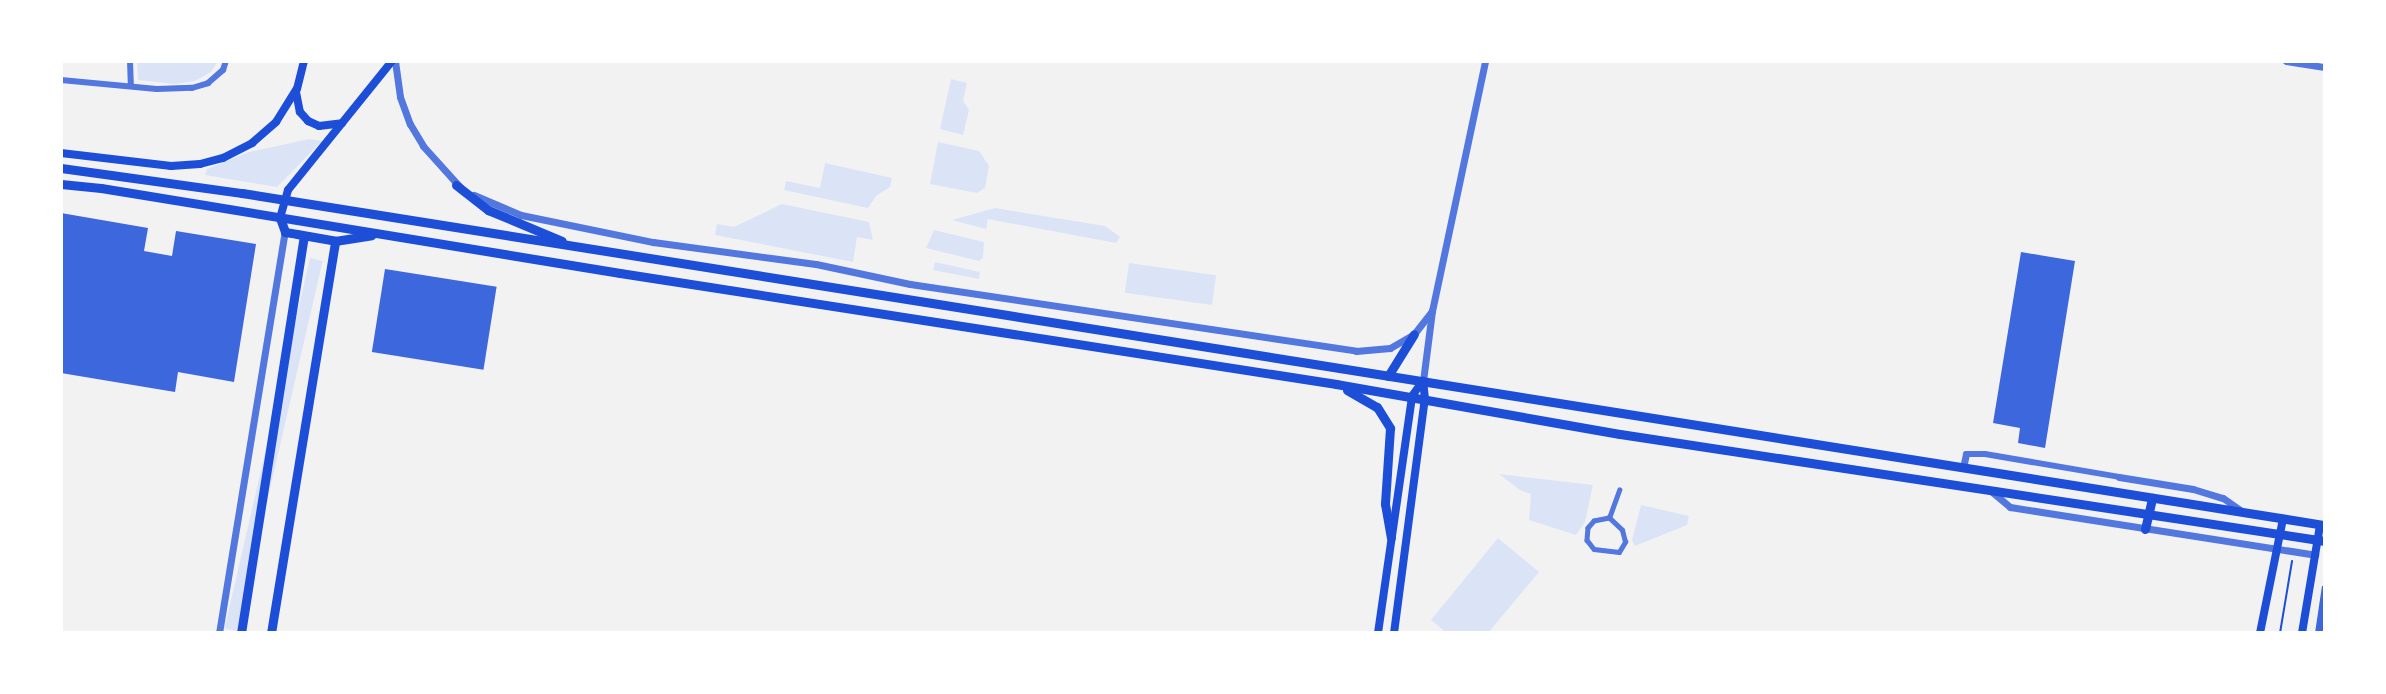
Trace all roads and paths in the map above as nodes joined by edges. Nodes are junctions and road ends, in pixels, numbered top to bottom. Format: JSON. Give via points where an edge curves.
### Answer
{"nodes":[{"id":1,"x":130,"y":61,"type":"edge"},
{"id":2,"x":226,"y":61,"type":"edge"},
{"id":3,"x":304,"y":61,"type":"edge"},
{"id":4,"x":394,"y":61,"type":"edge"},
{"id":5,"x":1485,"y":61,"type":"edge"},
{"id":6,"x":2286,"y":61,"type":"edge"},
{"id":7,"x":2304,"y":63,"type":"edge"},
{"id":8,"x":2325,"y":67,"type":"edge"},
{"id":9,"x":61,"y":80,"type":"edge"},
{"id":10,"x":131,"y":84,"type":"junction"},
{"id":11,"x":297,"y":89,"type":"junction"},
{"id":12,"x":343,"y":123,"type":"junction"},
{"id":13,"x":61,"y":153,"type":"edge"},
{"id":14,"x":61,"y":168,"type":"edge"},
{"id":15,"x":61,"y":184,"type":"edge"},
{"id":16,"x":456,"y":185,"type":"junction"},
{"id":17,"x":283,"y":201,"type":"junction"},
{"id":18,"x":280,"y":218,"type":"junction"},
{"id":19,"x":285,"y":232,"type":"junction"},
{"id":20,"x":379,"y":234,"type":"junction"},
{"id":21,"x":304,"y":236,"type":"junction"},
{"id":22,"x":335,"y":241,"type":"junction"},
{"id":23,"x":583,"y":248,"type":"junction"},
{"id":24,"x":1432,"y":311,"type":"junction"},
{"id":25,"x":1414,"y":334,"type":"junction"},
{"id":26,"x":1388,"y":376,"type":"junction"},
{"id":27,"x":1423,"y":381,"type":"junction"},
{"id":28,"x":1336,"y":384,"type":"junction"},
{"id":29,"x":1412,"y":396,"type":"junction"},
{"id":30,"x":1425,"y":399,"type":"junction"},
{"id":31,"x":1966,"y":454,"type":"joint"},
{"id":32,"x":1963,"y":468,"type":"junction"},
{"id":33,"x":2119,"y":477,"type":"joint"},
{"id":34,"x":1619,"y":490,"type":"dead end"},
{"id":35,"x":1991,"y":491,"type":"junction"},
{"id":36,"x":2152,"y":498,"type":"junction"},
{"id":37,"x":2244,"y":512,"type":"junction"},
{"id":38,"x":2149,"y":513,"type":"junction"},
{"id":39,"x":1609,"y":518,"type":"junction"},
{"id":40,"x":2283,"y":519,"type":"junction"},
{"id":41,"x":2322,"y":525,"type":"edge"},
{"id":42,"x":2145,"y":529,"type":"junction"},
{"id":43,"x":2281,"y":535,"type":"junction"},
{"id":44,"x":1391,"y":537,"type":"junction"},
{"id":45,"x":2321,"y":540,"type":"edge"},
{"id":46,"x":2275,"y":549,"type":"junction"},
{"id":47,"x":2293,"y":553,"type":"junction"},
{"id":48,"x":2315,"y":555,"type":"junction"},
{"id":49,"x":2325,"y":557,"type":"edge"},
{"id":50,"x":219,"y":633,"type":"edge"},
{"id":51,"x":242,"y":633,"type":"edge"},
{"id":52,"x":271,"y":633,"type":"edge"},
{"id":53,"x":1378,"y":633,"type":"edge"},
{"id":54,"x":1394,"y":633,"type":"edge"},
{"id":55,"x":2260,"y":633,"type":"edge"},
{"id":56,"x":2280,"y":633,"type":"edge"},
{"id":57,"x":2302,"y":633,"type":"edge"}],
"edges":[{"from":1,"to":10,"type":"street"},
{"from":2,"to":10,"type":"street","via":[[208,83],[192,89]]},
{"from":3,"to":11,"type":"main road"},
{"from":4,"to":12,"type":"main road"},
{"from":4,"to":16,"type":"street","via":[[410,124]]},
{"from":5,"to":24,"type":"street"},
{"from":6,"to":7,"type":"street"},
{"from":7,"to":8,"type":"street"},
{"from":9,"to":10,"type":"street"},
{"from":11,"to":12,"type":"main road","via":[[300,112],[308,121],[331,127]]},
{"from":11,"to":13,"type":"main road","via":[[276,122],[252,144],[223,158],[181,167]]},
{"from":12,"to":17,"type":"main road"},
{"from":14,"to":17,"type":"main road"},
{"from":15,"to":18,"type":"main road"},
{"from":16,"to":23,"type":"main road","via":[[508,221]]},
{"from":16,"to":25,"type":"street","via":[[521,215],[653,242],[816,264],[910,284],[1356,351],[1390,348]]},
{"from":17,"to":18,"type":"main road"},
{"from":17,"to":23,"type":"main road"},
{"from":18,"to":19,"type":"main road"},
{"from":18,"to":20,"type":"main road"},
{"from":19,"to":21,"type":"main road"},
{"from":19,"to":50,"type":"street"},
{"from":20,"to":22,"type":"main road"},
{"from":20,"to":28,"type":"main road"},
{"from":21,"to":22,"type":"main road"},
{"from":21,"to":51,"type":"main road"},
{"from":22,"to":52,"type":"main road"},
{"from":23,"to":26,"type":"main road"},
{"from":24,"to":25,"type":"street"},
{"from":24,"to":27,"type":"street"},
{"from":25,"to":26,"type":"main road"},
{"from":26,"to":27,"type":"main road"},
{"from":27,"to":29,"type":"main road"},
{"from":27,"to":30,"type":"main road"},
{"from":27,"to":32,"type":"main road"},
{"from":28,"to":29,"type":"main road"},
{"from":28,"to":44,"type":"main road","via":[[1377,407],[1390,428],[1385,504]]},
{"from":29,"to":30,"type":"main road"},
{"from":29,"to":44,"type":"main road"},
{"from":30,"to":35,"type":"main road"},
{"from":30,"to":54,"type":"main road"},
{"from":31,"to":32,"type":"street"},
{"from":31,"to":33,"type":"street"},
{"from":32,"to":36,"type":"main road"},
{"from":33,"to":37,"type":"street","via":[[2193,489],[2223,498]]},
{"from":34,"to":39,"type":"street"},
{"from":35,"to":38,"type":"main road"},
{"from":35,"to":42,"type":"street","via":[[2010,507]]},
{"from":36,"to":37,"type":"main road"},
{"from":36,"to":38,"type":"main road"},
{"from":37,"to":40,"type":"main road"},
{"from":38,"to":42,"type":"main road"},
{"from":38,"to":43,"type":"main road"},
{"from":39,"to":39,"type":"street","via":[[1622,530],[1625,542],[1619,552],[1594,549],[1587,540],[1594,522]]},
{"from":40,"to":41,"type":"main road"},
{"from":40,"to":43,"type":"main road"},
{"from":41,"to":45,"type":"main road"},
{"from":42,"to":46,"type":"street"},
{"from":43,"to":45,"type":"main road"},
{"from":43,"to":46,"type":"main road"},
{"from":44,"to":53,"type":"main road"},
{"from":45,"to":48,"type":"main road"},
{"from":46,"to":47,"type":"street"},
{"from":46,"to":55,"type":"main road"},
{"from":47,"to":48,"type":"street"},
{"from":47,"to":56,"type":"path"},
{"from":48,"to":49,"type":"main road"},
{"from":48,"to":57,"type":"main road"}]}
